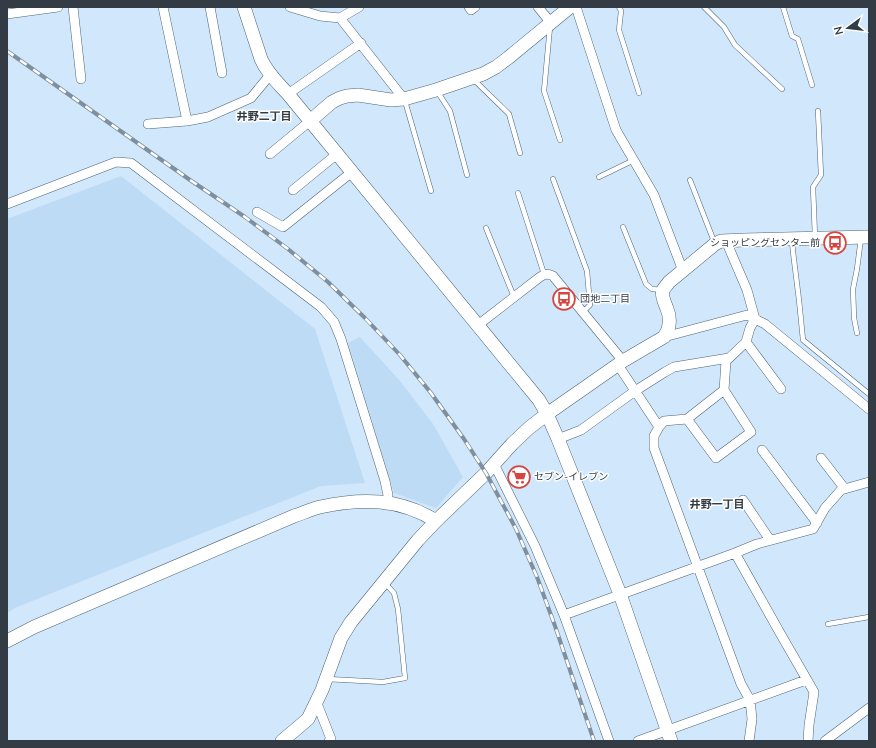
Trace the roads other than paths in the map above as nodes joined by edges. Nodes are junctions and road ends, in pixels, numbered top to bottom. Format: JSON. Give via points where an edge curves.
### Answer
{"nodes":[{"id":1,"x":58,"y":7,"type":"edge"},
{"id":2,"x":73,"y":7,"type":"edge"},
{"id":3,"x":163,"y":7,"type":"edge"},
{"id":4,"x":210,"y":7,"type":"edge"},
{"id":5,"x":244,"y":7,"type":"edge"},
{"id":6,"x":290,"y":7,"type":"edge"},
{"id":7,"x":359,"y":7,"type":"edge"},
{"id":8,"x":469,"y":7,"type":"edge"},
{"id":9,"x":475,"y":7,"type":"edge"},
{"id":10,"x":538,"y":7,"type":"edge"},
{"id":11,"x":570,"y":7,"type":"edge"},
{"id":12,"x":576,"y":7,"type":"edge"},
{"id":13,"x":619,"y":7,"type":"edge"},
{"id":14,"x":704,"y":7,"type":"edge"},
{"id":15,"x":783,"y":7,"type":"edge"},
{"id":16,"x":7,"y":13,"type":"edge"},
{"id":17,"x":345,"y":13,"type":"edge"},
{"id":18,"x":551,"y":23,"type":"junction"},
{"id":19,"x":361,"y":44,"type":"junction"},
{"id":20,"x":222,"y":72,"type":"dead end"},
{"id":21,"x":270,"y":75,"type":"junction"},
{"id":22,"x":472,"y":78,"type":"junction"},
{"id":23,"x":81,"y":79,"type":"dead end"},
{"id":24,"x":812,"y":85,"type":"dead end"},
{"id":25,"x":782,"y":88,"type":"dead end"},
{"id":26,"x":436,"y":90,"type":"junction"},
{"id":27,"x":638,"y":93,"type":"dead end"},
{"id":28,"x":288,"y":94,"type":"junction"},
{"id":29,"x":404,"y":99,"type":"junction"},
{"id":30,"x":818,"y":111,"type":"dead end"},
{"id":31,"x":187,"y":121,"type":"junction"},
{"id":32,"x":310,"y":121,"type":"junction"},
{"id":33,"x":148,"y":124,"type":"dead end"},
{"id":34,"x":560,"y":140,"type":"dead end"},
{"id":35,"x":520,"y":153,"type":"dead end"},
{"id":36,"x":270,"y":154,"type":"dead end"},
{"id":37,"x":337,"y":154,"type":"junction"},
{"id":38,"x":634,"y":160,"type":"junction"},
{"id":39,"x":352,"y":172,"type":"junction"},
{"id":40,"x":467,"y":175,"type":"dead end"},
{"id":41,"x":600,"y":177,"type":"dead end"},
{"id":42,"x":553,"y":179,"type":"dead end"},
{"id":43,"x":690,"y":180,"type":"dead end"},
{"id":44,"x":292,"y":190,"type":"dead end"},
{"id":45,"x":431,"y":191,"type":"dead end"},
{"id":46,"x":518,"y":193,"type":"dead end"},
{"id":47,"x":7,"y":204,"type":"edge"},
{"id":48,"x":257,"y":212,"type":"dead end"},
{"id":49,"x":623,"y":227,"type":"dead end"},
{"id":50,"x":486,"y":228,"type":"dead end"},
{"id":51,"x":865,"y":238,"type":"edge"},
{"id":52,"x":792,"y":239,"type":"junction"},
{"id":53,"x":816,"y":239,"type":"junction"},
{"id":54,"x":721,"y":242,"type":"junction"},
{"id":55,"x":683,"y":271,"type":"junction"},
{"id":56,"x":544,"y":274,"type":"junction"},
{"id":57,"x":663,"y":290,"type":"junction"},
{"id":58,"x":515,"y":297,"type":"junction"},
{"id":59,"x":583,"y":312,"type":"junction"},
{"id":60,"x":755,"y":319,"type":"junction"},
{"id":61,"x":478,"y":326,"type":"junction"},
{"id":62,"x":857,"y":333,"type":"dead end"},
{"id":63,"x":664,"y":337,"type":"junction"},
{"id":64,"x":746,"y":342,"type":"junction"},
{"id":65,"x":728,"y":358,"type":"junction"},
{"id":66,"x":621,"y":363,"type":"junction"},
{"id":67,"x":781,"y":389,"type":"dead end"},
{"id":68,"x":724,"y":390,"type":"junction"},
{"id":69,"x":635,"y":391,"type":"junction"},
{"id":70,"x":869,"y":394,"type":"edge"},
{"id":71,"x":869,"y":410,"type":"edge"},
{"id":72,"x":547,"y":414,"type":"junction"},
{"id":73,"x":687,"y":419,"type":"junction"},
{"id":74,"x":659,"y":427,"type":"junction"},
{"id":75,"x":558,"y":439,"type":"junction"},
{"id":76,"x":762,"y":450,"type":"dead end"},
{"id":77,"x":821,"y":458,"type":"dead end"},
{"id":78,"x":494,"y":464,"type":"junction"},
{"id":79,"x":869,"y":482,"type":"edge"},
{"id":80,"x":845,"y":489,"type":"junction"},
{"id":81,"x":743,"y":500,"type":"dead end"},
{"id":82,"x":387,"y":502,"type":"junction"},
{"id":83,"x":436,"y":521,"type":"junction"},
{"id":84,"x":817,"y":523,"type":"junction"},
{"id":85,"x":770,"y":540,"type":"junction"},
{"id":86,"x":736,"y":553,"type":"junction"},
{"id":87,"x":698,"y":566,"type":"junction"},
{"id":88,"x":384,"y":582,"type":"junction"},
{"id":89,"x":620,"y":594,"type":"junction"},
{"id":90,"x":564,"y":615,"type":"junction"},
{"id":91,"x":869,"y":616,"type":"edge"},
{"id":92,"x":828,"y":624,"type":"dead end"},
{"id":93,"x":7,"y":641,"type":"edge"},
{"id":94,"x":326,"y":679,"type":"junction"},
{"id":95,"x":806,"y":680,"type":"junction"},
{"id":96,"x":750,"y":700,"type":"junction"},
{"id":97,"x":316,"y":701,"type":"junction"},
{"id":98,"x":869,"y":708,"type":"edge"},
{"id":99,"x":669,"y":736,"type":"edge"},
{"id":100,"x":282,"y":741,"type":"edge"},
{"id":101,"x":329,"y":741,"type":"edge"},
{"id":102,"x":609,"y":741,"type":"edge"},
{"id":103,"x":638,"y":741,"type":"edge"},
{"id":104,"x":749,"y":741,"type":"edge"},
{"id":105,"x":808,"y":741,"type":"edge"},
{"id":106,"x":825,"y":741,"type":"edge"}],
"edges":[{"from":1,"to":16,"type":"street"},
{"from":2,"to":23,"type":"street"},
{"from":3,"to":31,"type":"street"},
{"from":4,"to":20,"type":"street"},
{"from":5,"to":21,"type":"street","via":[[264,67]]},
{"from":6,"to":17,"type":"street","via":[[320,16]]},
{"from":7,"to":17,"type":"street"},
{"from":8,"to":9,"type":"street","via":[[471,10]]},
{"from":10,"to":18,"type":"street"},
{"from":11,"to":18,"type":"street"},
{"from":12,"to":38,"type":"street","via":[[616,130]]},
{"from":13,"to":27,"type":"lane","via":[[619,30]]},
{"from":14,"to":25,"type":"lane","via":[[724,27],[735,45]]},
{"from":15,"to":24,"type":"lane","via":[[792,36],[798,39]]},
{"from":17,"to":19,"type":"street"},
{"from":18,"to":22,"type":"street","via":[[496,67]]},
{"from":18,"to":34,"type":"lane","via":[[544,91]]},
{"from":19,"to":28,"type":"street"},
{"from":19,"to":29,"type":"street"},
{"from":21,"to":28,"type":"street"},
{"from":21,"to":31,"type":"street","via":[[251,98],[208,117]]},
{"from":22,"to":26,"type":"street"},
{"from":22,"to":35,"type":"lane","via":[[509,114]]},
{"from":26,"to":29,"type":"street"},
{"from":26,"to":40,"type":"lane","via":[[450,111]]},
{"from":28,"to":32,"type":"street"},
{"from":29,"to":32,"type":"street","via":[[347,96],[332,102]]},
{"from":29,"to":45,"type":"lane"},
{"from":30,"to":53,"type":"lane","via":[[821,175],[813,187]]},
{"from":31,"to":33,"type":"street"},
{"from":32,"to":36,"type":"street"},
{"from":32,"to":37,"type":"street"},
{"from":37,"to":39,"type":"street"},
{"from":37,"to":44,"type":"street"},
{"from":38,"to":41,"type":"lane"},
{"from":38,"to":55,"type":"street","via":[[654,195]]},
{"from":39,"to":48,"type":"street","via":[[283,227]]},
{"from":39,"to":61,"type":"street"},
{"from":42,"to":59,"type":"lane","via":[[587,271],[590,305]]},
{"from":43,"to":54,"type":"lane"},
{"from":46,"to":56,"type":"lane"},
{"from":47,"to":82,"type":"street","via":[[116,162],[132,163],[321,307],[334,322],[341,339],[385,481]]},
{"from":49,"to":57,"type":"lane","via":[[646,284],[652,289]]},
{"from":50,"to":58,"type":"lane"},
{"from":51,"to":53,"type":"street"},
{"from":51,"to":62,"type":"lane","via":[[853,289]]},
{"from":52,"to":53,"type":"street"},
{"from":52,"to":54,"type":"street"},
{"from":52,"to":70,"type":"lane","via":[[803,340]]},
{"from":54,"to":55,"type":"street"},
{"from":54,"to":60,"type":"street","via":[[747,290]]},
{"from":55,"to":57,"type":"street"},
{"from":56,"to":58,"type":"street"},
{"from":56,"to":59,"type":"street","via":[[553,276]]},
{"from":57,"to":63,"type":"street","via":[[670,321]]},
{"from":58,"to":61,"type":"street"},
{"from":59,"to":66,"type":"street"},
{"from":60,"to":63,"type":"street","via":[[747,315],[739,316]]},
{"from":60,"to":64,"type":"street"},
{"from":60,"to":71,"type":"street","via":[[765,324]]},
{"from":61,"to":72,"type":"street","via":[[539,400]]},
{"from":63,"to":66,"type":"street"},
{"from":64,"to":65,"type":"street"},
{"from":64,"to":67,"type":"street"},
{"from":65,"to":68,"type":"street"},
{"from":65,"to":69,"type":"street","via":[[674,368]]},
{"from":66,"to":69,"type":"street"},
{"from":66,"to":72,"type":"street"},
{"from":68,"to":73,"type":"street"},
{"from":68,"to":73,"type":"street","via":[[751,432],[716,458]]},
{"from":69,"to":74,"type":"street"},
{"from":69,"to":75,"type":"street","via":[[581,430]]},
{"from":72,"to":75,"type":"street"},
{"from":72,"to":78,"type":"street","via":[[518,438]]},
{"from":73,"to":74,"type":"street","via":[[664,421]]},
{"from":74,"to":87,"type":"street","via":[[654,436],[654,448]]},
{"from":75,"to":89,"type":"street"},
{"from":76,"to":84,"type":"street"},
{"from":77,"to":80,"type":"street"},
{"from":78,"to":83,"type":"street"},
{"from":78,"to":90,"type":"street","via":[[535,546]]},
{"from":79,"to":80,"type":"street"},
{"from":80,"to":84,"type":"street","via":[[841,490],[825,508]]},
{"from":81,"to":85,"type":"street"},
{"from":82,"to":83,"type":"street","via":[[408,507]]},
{"from":82,"to":93,"type":"street","via":[[345,502],[313,509]]},
{"from":83,"to":88,"type":"street"},
{"from":84,"to":85,"type":"street","via":[[813,529]]},
{"from":85,"to":86,"type":"street"},
{"from":86,"to":87,"type":"street"},
{"from":86,"to":95,"type":"street"},
{"from":87,"to":89,"type":"street"},
{"from":87,"to":96,"type":"street","via":[[741,684]]},
{"from":88,"to":94,"type":"street","via":[[340,638]]},
{"from":88,"to":94,"type":"lane","via":[[394,594],[398,609],[405,678],[383,682]]},
{"from":89,"to":90,"type":"street"},
{"from":89,"to":99,"type":"street"},
{"from":90,"to":102,"type":"street"},
{"from":91,"to":92,"type":"lane"},
{"from":94,"to":97,"type":"street"},
{"from":95,"to":96,"type":"street"},
{"from":95,"to":105,"type":"street","via":[[814,692]]},
{"from":96,"to":99,"type":"street"},
{"from":96,"to":104,"type":"street","via":[[752,719]]},
{"from":97,"to":100,"type":"street","via":[[308,719]]},
{"from":97,"to":101,"type":"street","via":[[331,739]]},
{"from":98,"to":106,"type":"street"},
{"from":99,"to":103,"type":"street"}]}
